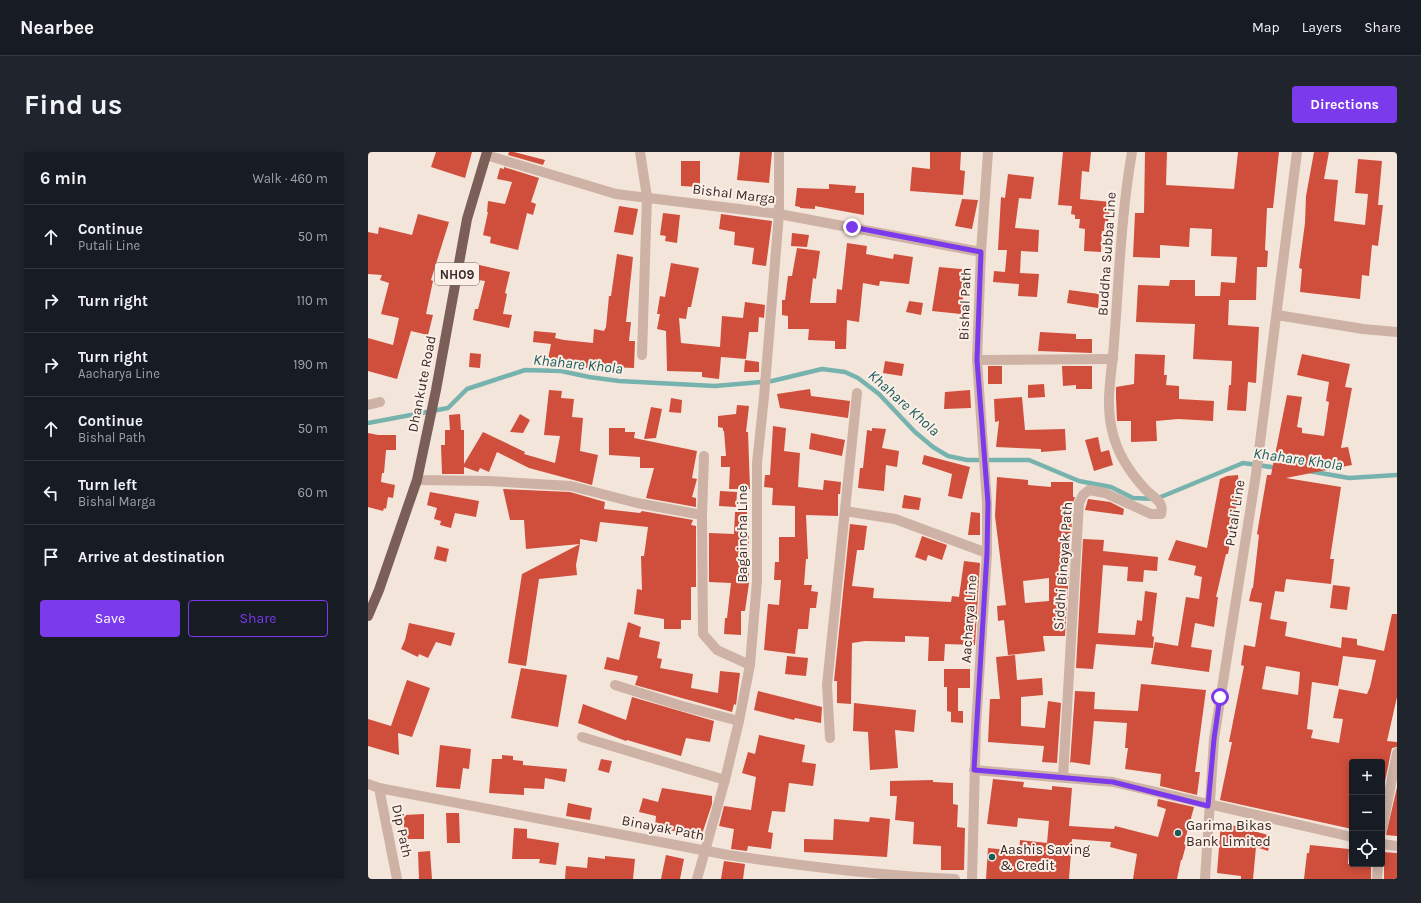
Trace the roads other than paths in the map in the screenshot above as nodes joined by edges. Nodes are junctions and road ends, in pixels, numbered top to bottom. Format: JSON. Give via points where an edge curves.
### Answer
{"nodes":[{"id":1,"x":640,"y":152,"type":"edge"},
{"id":2,"x":779,"y":152,"type":"edge"},
{"id":3,"x":988,"y":152,"type":"edge"},
{"id":4,"x":1132,"y":152,"type":"edge"},
{"id":5,"x":1297,"y":152,"type":"edge"},
{"id":6,"x":486,"y":154,"type":"edge"},
{"id":7,"x":647,"y":197,"type":"junction"},
{"id":8,"x":779,"y":214,"type":"junction"},
{"id":9,"x":981,"y":252,"type":"junction"},
{"id":10,"x":1277,"y":315,"type":"junction"},
{"id":11,"x":1397,"y":332,"type":"edge"},
{"id":12,"x":642,"y":355,"type":"dead end"},
{"id":13,"x":1113,"y":359,"type":"junction"},
{"id":14,"x":977,"y":360,"type":"junction"},
{"id":15,"x":857,"y":393,"type":"dead end"},
{"id":16,"x":380,"y":402,"type":"dead end"},
{"id":17,"x":368,"y":405,"type":"edge"},
{"id":18,"x":704,"y":456,"type":"dead end"},
{"id":19,"x":417,"y":480,"type":"junction"},
{"id":20,"x":845,"y":511,"type":"junction"},
{"id":21,"x":702,"y":515,"type":"junction"},
{"id":22,"x":987,"y":553,"type":"junction"},
{"id":23,"x":368,"y":616,"type":"edge"},
{"id":24,"x":750,"y":665,"type":"junction"},
{"id":25,"x":614,"y":685,"type":"dead end"},
{"id":26,"x":739,"y":721,"type":"junction"},
{"id":27,"x":582,"y":737,"type":"dead end"},
{"id":28,"x":830,"y":738,"type":"dead end"},
{"id":29,"x":1397,"y":753,"type":"edge"},
{"id":30,"x":974,"y":770,"type":"junction"},
{"id":31,"x":1062,"y":777,"type":"junction"},
{"id":32,"x":725,"y":780,"type":"junction"},
{"id":33,"x":368,"y":784,"type":"edge"},
{"id":34,"x":379,"y":788,"type":"junction"},
{"id":35,"x":1208,"y":806,"type":"junction"},
{"id":36,"x":1385,"y":815,"type":"edge"},
{"id":37,"x":1349,"y":837,"type":"edge"},
{"id":38,"x":1385,"y":844,"type":"edge"},
{"id":39,"x":1397,"y":846,"type":"edge"},
{"id":40,"x":706,"y":850,"type":"junction"},
{"id":41,"x":1378,"y":867,"type":"edge"},
{"id":42,"x":397,"y":879,"type":"edge"},
{"id":43,"x":697,"y":879,"type":"edge"},
{"id":44,"x":956,"y":879,"type":"edge"},
{"id":45,"x":972,"y":879,"type":"edge"},
{"id":46,"x":1205,"y":879,"type":"edge"},
{"id":47,"x":1377,"y":879,"type":"edge"}],
"edges":[{"from":1,"to":7,"type":"street"},
{"from":2,"to":8,"type":"street","name":"Bagaincha Line"},
{"from":3,"to":9,"type":"street","name":"Bishal Path"},
{"from":4,"to":13,"type":"street","name":"Buddha Subba Line","via":[[1124,198]]},
{"from":5,"to":10,"type":"street","name":"Putali Line"},
{"from":6,"to":7,"type":"street","name":"Bishal Marga","via":[[537,172],[616,194]]},
{"from":6,"to":19,"type":"main road","name":"Dhankute Road","number":"NH09","via":[[467,218],[435,398]]},
{"from":7,"to":8,"type":"street","name":"Bishal Marga"},
{"from":7,"to":12,"type":"street"},
{"from":8,"to":9,"type":"street","name":"Bishal Marga"},
{"from":8,"to":24,"type":"street","name":"Bagaincha Line","via":[[757,462],[757,581]]},
{"from":9,"to":14,"type":"street","name":"Bishal Path"},
{"from":10,"to":11,"type":"street"},
{"from":10,"to":35,"type":"street","name":"Putali Line","via":[[1256,474],[1214,739]]},
{"from":13,"to":14,"type":"street"},
{"from":13,"to":31,"type":"street","name":"Siddhi Binayak Path","via":[[1108,417],[1114,440],[1126,466],[1160,503],[1161,514],[1151,514],[1105,493],[1090,490],[1083,495],[1079,503]]},
{"from":14,"to":22,"type":"street","name":"Aacharya Line","via":[[988,503]]},
{"from":15,"to":20,"type":"street"},
{"from":16,"to":17,"type":"street"},
{"from":18,"to":21,"type":"street"},
{"from":19,"to":21,"type":"street","via":[[571,486],[637,503]]},
{"from":19,"to":23,"type":"main road","name":"Dhankute Road","number":"NH09"},
{"from":20,"to":22,"type":"street","via":[[896,519]]},
{"from":20,"to":28,"type":"street","via":[[827,685]]},
{"from":21,"to":24,"type":"street","via":[[703,634],[717,650]]},
{"from":22,"to":30,"type":"street","name":"Aacharya Line"},
{"from":24,"to":26,"type":"street","name":"Bagaincha Line"},
{"from":25,"to":26,"type":"street"},
{"from":26,"to":32,"type":"street","name":"Bagaincha Line"},
{"from":27,"to":32,"type":"street"},
{"from":29,"to":36,"type":"street"},
{"from":30,"to":31,"type":"street"},
{"from":30,"to":45,"type":"street","name":"Aacharya Line"},
{"from":31,"to":35,"type":"street","via":[[1113,782]]},
{"from":32,"to":40,"type":"street","name":"Bagaincha Line"},
{"from":33,"to":34,"type":"street","name":"Binayak Path"},
{"from":34,"to":40,"type":"street","name":"Binayak Path"},
{"from":34,"to":42,"type":"street","name":"Dip Path"},
{"from":35,"to":37,"type":"street"},
{"from":35,"to":46,"type":"street","name":"Putali Line"},
{"from":38,"to":39,"type":"street"},
{"from":40,"to":43,"type":"street","name":"Bagaincha Line"},
{"from":40,"to":44,"type":"street","name":"Binayak Path","via":[[798,865],[907,877]]},
{"from":41,"to":47,"type":"street"}]}
